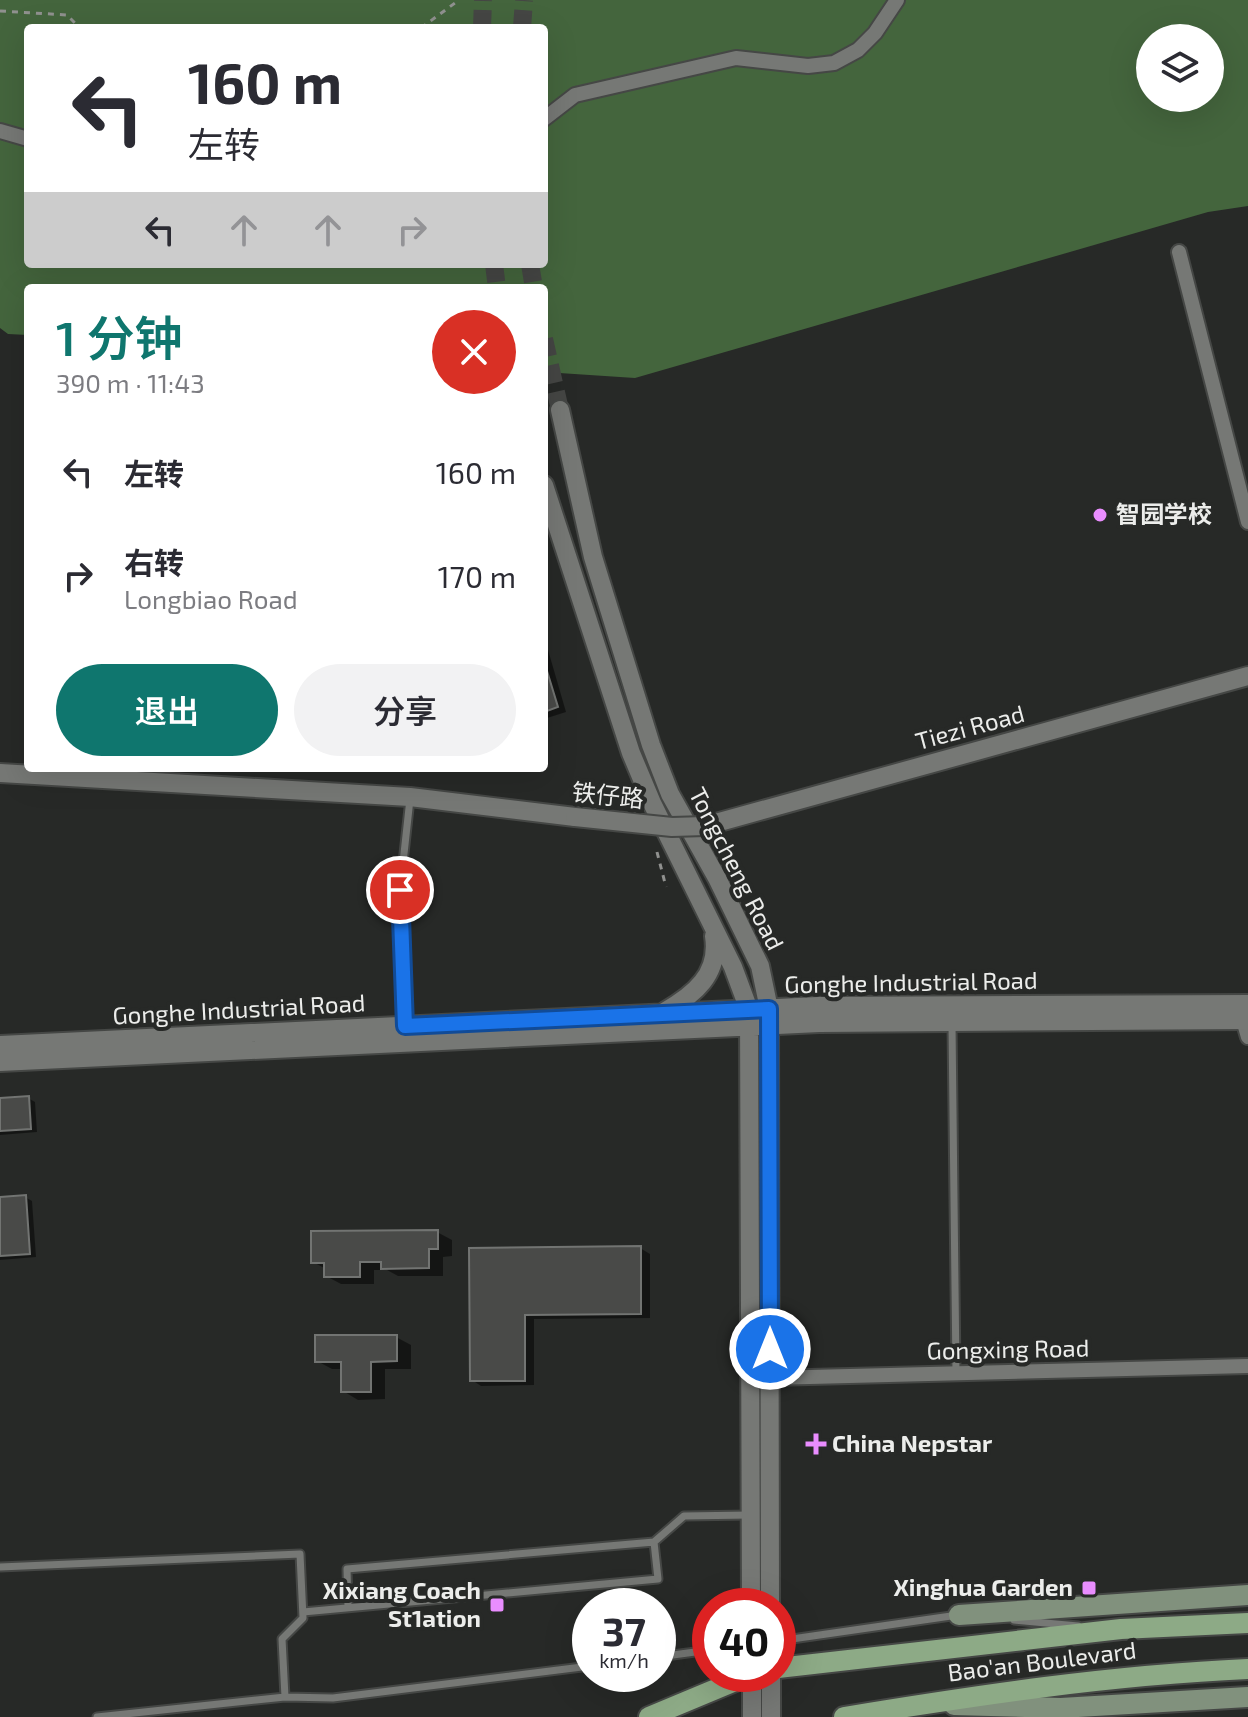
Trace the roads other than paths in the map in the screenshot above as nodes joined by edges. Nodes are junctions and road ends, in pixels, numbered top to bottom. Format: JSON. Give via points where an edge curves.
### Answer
{"nodes":[{"id":1,"x":897,"y":0,"type":"edge"},
{"id":2,"x":548,"y":116,"type":"edge"},
{"id":3,"x":0,"y":131,"type":"edge"},
{"id":4,"x":24,"y":138,"type":"edge"},
{"id":5,"x":1179,"y":252,"type":"dead end"},
{"id":6,"x":560,"y":410,"type":"tunnel mouth"},
{"id":7,"x":548,"y":497,"type":"edge"},
{"id":8,"x":1248,"y":522,"type":"edge"},
{"id":9,"x":1248,"y":676,"type":"edge"},
{"id":10,"x":0,"y":773,"type":"edge"},
{"id":11,"x":410,"y":797,"type":"junction"},
{"id":12,"x":705,"y":826,"type":"joint"},
{"id":13,"x":712,"y":926,"type":"junction"},
{"id":14,"x":660,"y":1014,"type":"junction"},
{"id":15,"x":769,"y":1017,"type":"junction"},
{"id":16,"x":749,"y":1018,"type":"junction"},
{"id":17,"x":1247,"y":1020,"type":"edge"},
{"id":18,"x":952,"y":1022,"type":"junction"},
{"id":19,"x":405,"y":1026,"type":"junction"},
{"id":20,"x":0,"y":1045,"type":"edge"},
{"id":21,"x":0,"y":1062,"type":"edge"},
{"id":22,"x":1248,"y":1366,"type":"edge"},
{"id":23,"x":956,"y":1373,"type":"junction"},
{"id":24,"x":770,"y":1378,"type":"junction"},
{"id":25,"x":751,"y":1515,"type":"junction"},
{"id":26,"x":654,"y":1542,"type":"junction"},
{"id":27,"x":0,"y":1567,"type":"edge"},
{"id":28,"x":751,"y":1588,"type":"edge"},
{"id":29,"x":770,"y":1588,"type":"edge"},
{"id":30,"x":1248,"y":1595,"type":"edge"},
{"id":31,"x":348,"y":1607,"type":"junction"},
{"id":32,"x":303,"y":1612,"type":"junction"},
{"id":33,"x":959,"y":1615,"type":"junction"},
{"id":34,"x":1248,"y":1623,"type":"edge"},
{"id":35,"x":1121,"y":1629,"type":"junction"},
{"id":36,"x":796,"y":1638,"type":"edge"},
{"id":37,"x":796,"y":1666,"type":"edge"},
{"id":38,"x":572,"y":1668,"type":"edge"},
{"id":39,"x":1248,"y":1669,"type":"edge"},
{"id":40,"x":709,"y":1692,"type":"edge"},
{"id":41,"x":752,"y":1692,"type":"edge"},
{"id":42,"x":771,"y":1692,"type":"edge"},
{"id":43,"x":285,"y":1697,"type":"junction"},
{"id":44,"x":1248,"y":1697,"type":"edge"},
{"id":45,"x":918,"y":1705,"type":"junction"},
{"id":46,"x":97,"y":1717,"type":"edge"},
{"id":47,"x":649,"y":1717,"type":"edge"},
{"id":48,"x":752,"y":1717,"type":"edge"},
{"id":49,"x":771,"y":1717,"type":"edge"},
{"id":50,"x":844,"y":1717,"type":"edge"}],
"edges":[{"from":1,"to":2,"type":"street","via":[[875,33],[834,63],[808,66],[736,58],[575,95]]},
{"from":3,"to":4,"type":"street"},
{"from":5,"to":8,"type":"street"},
{"from":6,"to":15,"type":"street","name":"Tongcheng Road","via":[[593,557],[651,745],[670,794],[760,966]]},
{"from":7,"to":13,"type":"street","name":"Tongcheng Road","via":[[631,753]]},
{"from":9,"to":12,"type":"street","name":"Tiezi Road"},
{"from":10,"to":11,"type":"street"},
{"from":11,"to":12,"type":"street","name":"铁仔路","bridge":true,"via":[[649,825]]},
{"from":11,"to":19,"type":"lane","via":[[400,890]]},
{"from":13,"to":14,"type":"street","via":[[713,964],[706,979]]},
{"from":13,"to":16,"type":"street","name":"Tongcheng Road","via":[[733,967]]},
{"from":14,"to":16,"type":"street","name":"Gonghe Industrial Road"},
{"from":14,"to":19,"type":"street","name":"Gonghe Industrial Road"},
{"from":15,"to":16,"type":"street","name":"Gonghe Industrial Road"},
{"from":15,"to":17,"type":"street","name":"Gonghe Industrial Road"},
{"from":15,"to":18,"type":"street","name":"Gonghe Industrial Road"},
{"from":15,"to":24,"type":"street","name":"Tongcheng Road"},
{"from":16,"to":21,"type":"street","name":"Gonghe Industrial Road"},
{"from":16,"to":25,"type":"street","name":"Tongcheng Road"},
{"from":17,"to":18,"type":"street","name":"Gonghe Industrial Road"},
{"from":18,"to":23,"type":"lane"},
{"from":19,"to":20,"type":"street","name":"Gonghe Industrial Road"},
{"from":22,"to":23,"type":"street","name":"Gongxing Road"},
{"from":23,"to":24,"type":"street","name":"Gongxing Road"},
{"from":24,"to":29,"type":"street","name":"Tongcheng Road"},
{"from":25,"to":26,"type":"lane","via":[[684,1516]]},
{"from":25,"to":28,"type":"street","name":"Tongcheng Road"},
{"from":26,"to":31,"type":"lane","via":[[347,1569]]},
{"from":26,"to":31,"type":"lane","via":[[658,1579]]},
{"from":27,"to":32,"type":"lane","via":[[300,1554]]},
{"from":30,"to":33,"type":"main road"},
{"from":31,"to":32,"type":"lane"},
{"from":32,"to":43,"type":"lane","via":[[282,1639]]},
{"from":33,"to":35,"type":"lane"},
{"from":33,"to":36,"type":"lane"},
{"from":34,"to":35,"type":"main road","name":"Bao'an Boulevard"},
{"from":35,"to":37,"type":"main road","name":"Bao'an Boulevard"},
{"from":38,"to":43,"type":"lane","via":[[333,1698]]},
{"from":39,"to":45,"type":"main road","name":"Bao'an Boulevard","via":[[1071,1683]]},
{"from":40,"to":47,"type":"main road"},
{"from":41,"to":48,"type":"street"},
{"from":42,"to":49,"type":"street"},
{"from":43,"to":46,"type":"lane"},
{"from":44,"to":45,"type":"main road","via":[[1061,1708]]},
{"from":45,"to":50,"type":"main road","name":"Bao'an Boulevard"}]}
